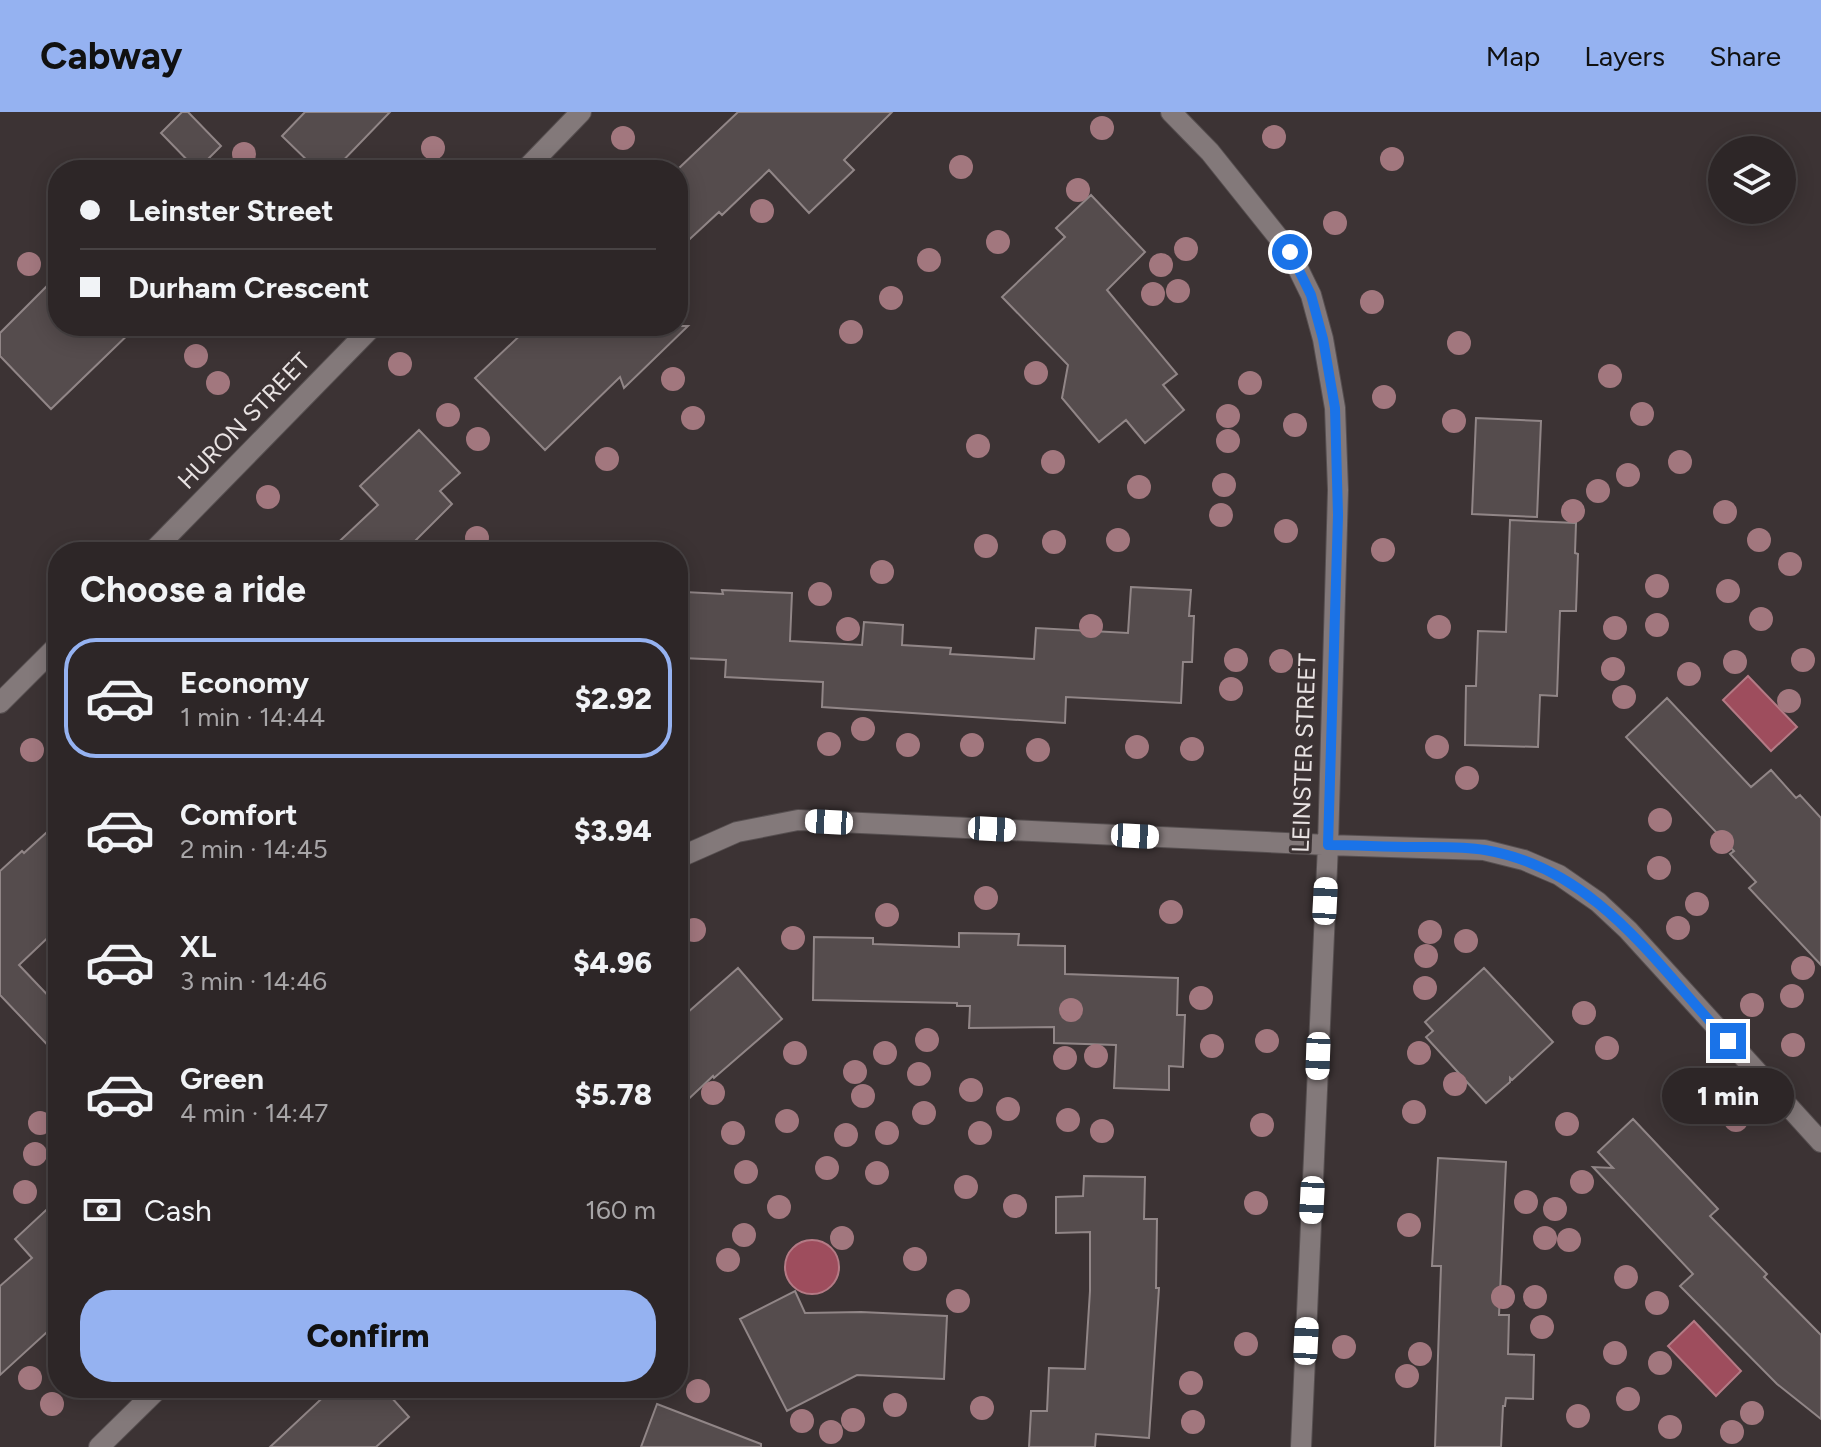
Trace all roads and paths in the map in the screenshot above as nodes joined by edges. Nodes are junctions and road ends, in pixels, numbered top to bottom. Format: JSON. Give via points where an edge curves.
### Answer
{"nodes":[{"id":1,"x":581,"y":112,"type":"edge"},
{"id":2,"x":1171,"y":112,"type":"edge"},
{"id":3,"x":535,"y":160,"type":"edge"},
{"id":4,"x":363,"y":336,"type":"edge"},
{"id":5,"x":162,"y":542,"type":"edge"},
{"id":6,"x":48,"y":655,"type":"edge"},
{"id":7,"x":0,"y":703,"type":"edge"},
{"id":8,"x":1328,"y":845,"type":"junction"},
{"id":9,"x":688,"y":854,"type":"edge"},
{"id":10,"x":1821,"y":1142,"type":"edge"},
{"id":11,"x":149,"y":1398,"type":"edge"},
{"id":12,"x":99,"y":1447,"type":"edge"},
{"id":13,"x":1301,"y":1447,"type":"edge"}],
"edges":[{"from":1,"to":3,"type":"street"},
{"from":2,"to":8,"type":"street","name":"LEINSTER STREET","via":[[1290,252],[1311,295],[1323,339],[1335,408],[1338,490]]},
{"from":4,"to":5,"type":"street","name":"HURON STREET"},
{"from":6,"to":7,"type":"street"},
{"from":8,"to":9,"type":"street","via":[[798,820],[737,832]]},
{"from":8,"to":10,"type":"street","via":[[1484,850],[1559,875],[1628,930]]},
{"from":8,"to":13,"type":"street","name":"LEINSTER STREET"},
{"from":11,"to":12,"type":"street"}]}
